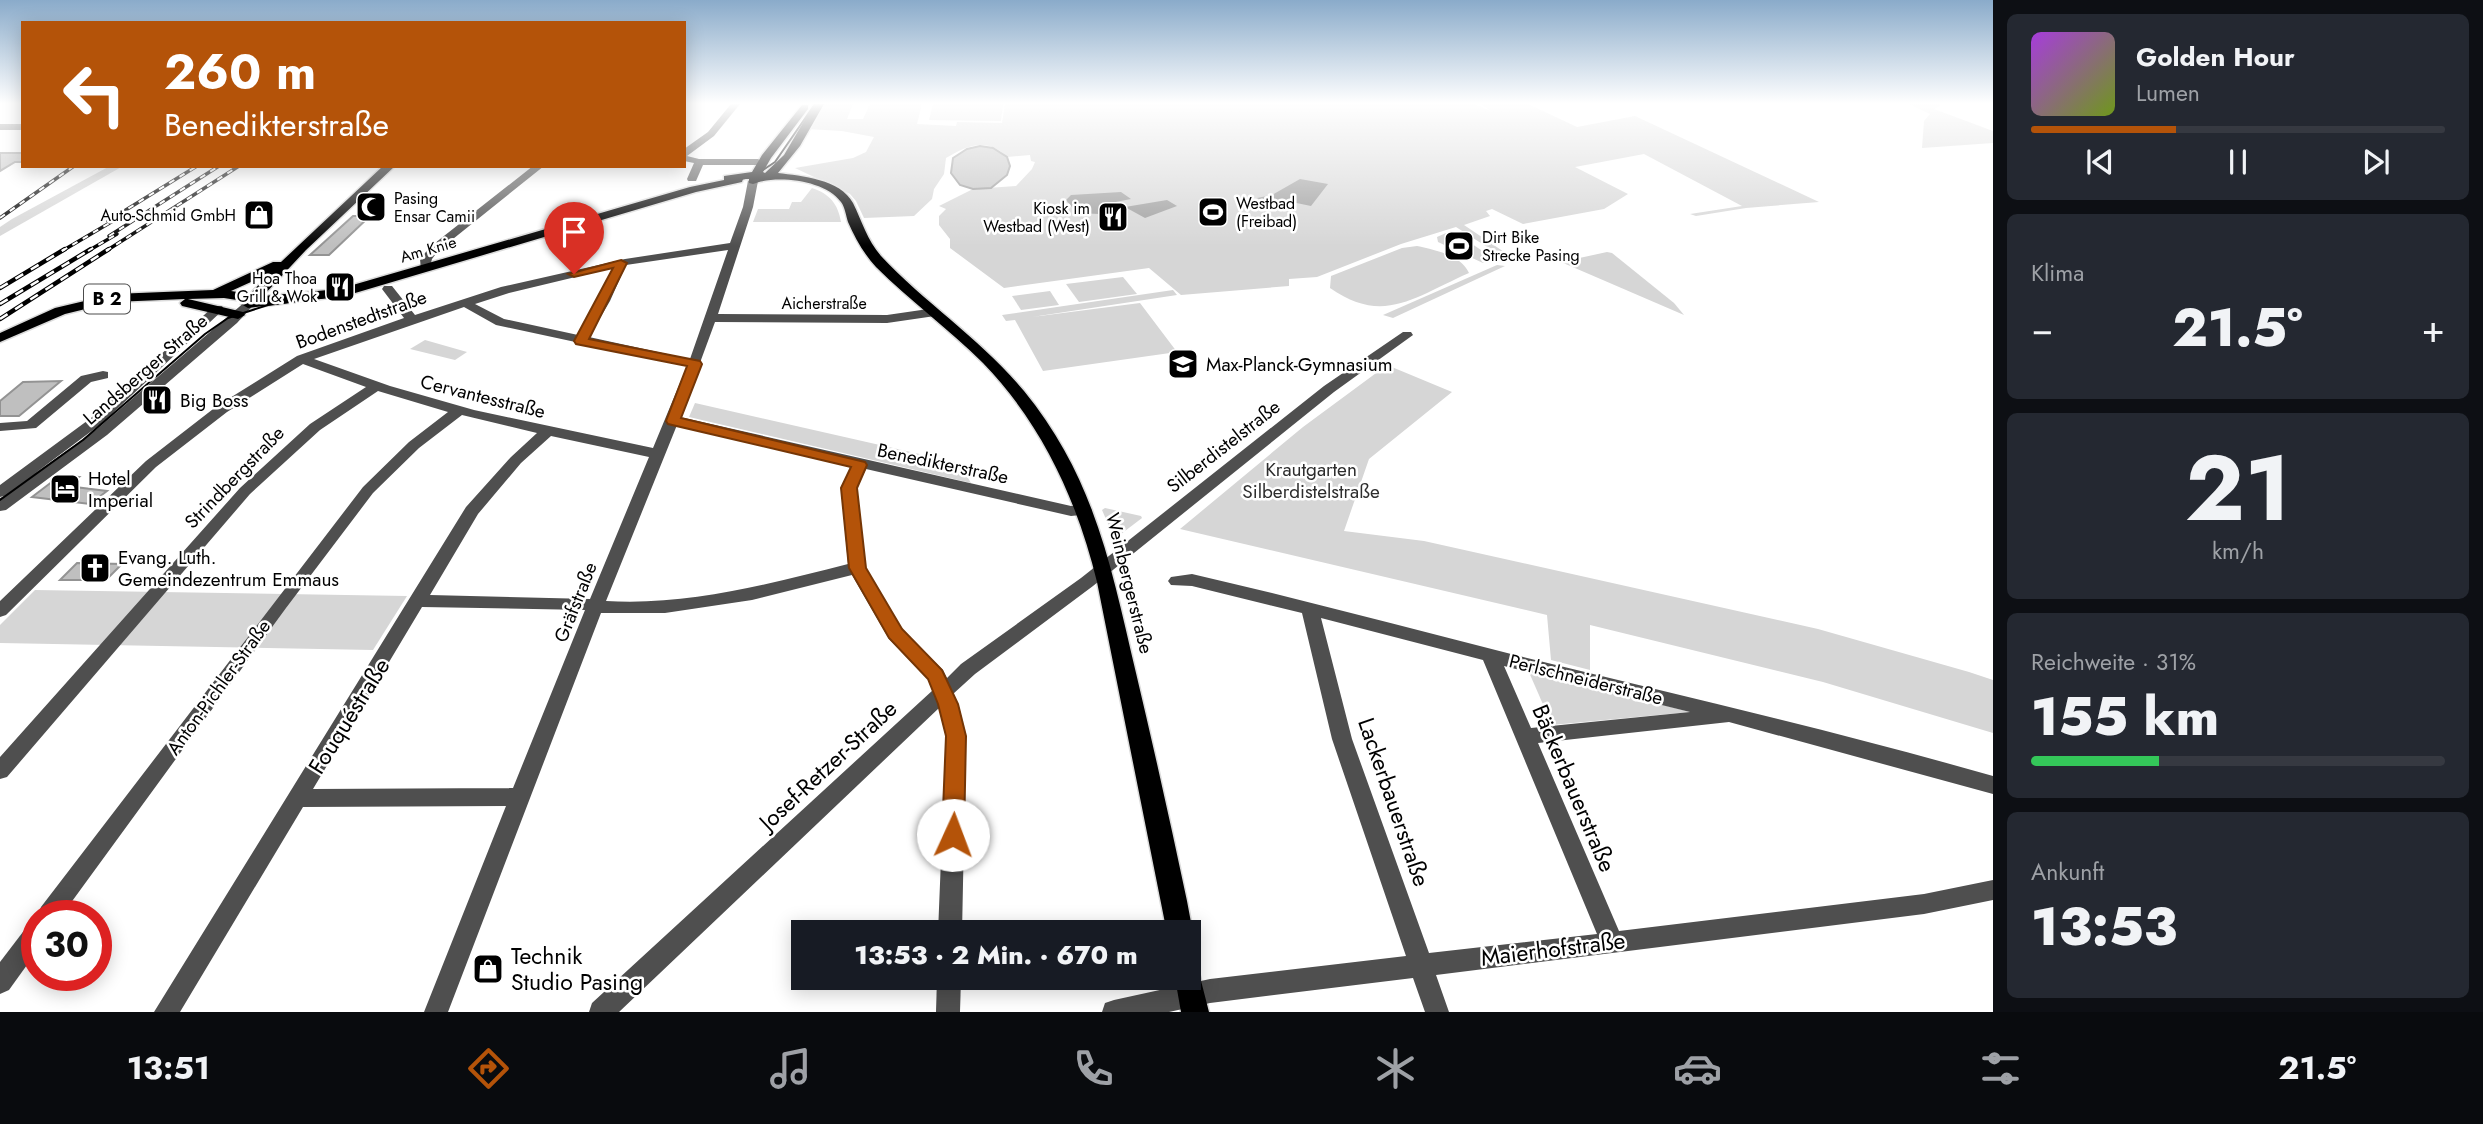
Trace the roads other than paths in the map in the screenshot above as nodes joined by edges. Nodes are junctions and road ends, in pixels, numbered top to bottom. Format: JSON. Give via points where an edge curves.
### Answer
{"nodes":[{"id":1,"x":774,"y":151,"type":"edge"},
{"id":2,"x":789,"y":151,"type":"edge"},
{"id":3,"x":686,"y":157,"type":"edge"},
{"id":4,"x":699,"y":162,"type":"junction"},
{"id":5,"x":781,"y":164,"type":"junction"},
{"id":6,"x":388,"y":168,"type":"edge"},
{"id":7,"x":536,"y":168,"type":"edge"},
{"id":8,"x":760,"y":171,"type":"junction"},
{"id":9,"x":728,"y":178,"type":"junction"},
{"id":10,"x":692,"y":179,"type":"dead end"},
{"id":11,"x":817,"y":184,"type":"junction"},
{"id":12,"x":707,"y":187,"type":"junction"},
{"id":13,"x":748,"y":207,"type":"junction"},
{"id":14,"x":735,"y":246,"type":"junction"},
{"id":15,"x":302,"y":247,"type":"junction"},
{"id":16,"x":621,"y":263,"type":"junction"},
{"id":17,"x":277,"y":265,"type":"junction"},
{"id":18,"x":425,"y":268,"type":"junction"},
{"id":19,"x":388,"y":289,"type":"dead end"},
{"id":20,"x":202,"y":295,"type":"junction"},
{"id":21,"x":250,"y":297,"type":"junction"},
{"id":22,"x":463,"y":302,"type":"junction"},
{"id":23,"x":184,"y":303,"type":"junction"},
{"id":24,"x":218,"y":309,"type":"junction"},
{"id":25,"x":935,"y":312,"type":"junction"},
{"id":26,"x":238,"y":315,"type":"junction"},
{"id":27,"x":712,"y":318,"type":"junction"},
{"id":28,"x":412,"y":320,"type":"junction"},
{"id":29,"x":1407,"y":335,"type":"dead end"},
{"id":30,"x":0,"y":338,"type":"edge"},
{"id":31,"x":581,"y":341,"type":"junction"},
{"id":32,"x":0,"y":347,"type":"edge"},
{"id":33,"x":302,"y":359,"type":"junction"},
{"id":34,"x":695,"y":364,"type":"junction"},
{"id":35,"x":103,"y":374,"type":"dead end"},
{"id":36,"x":374,"y":388,"type":"junction"},
{"id":37,"x":458,"y":411,"type":"junction"},
{"id":38,"x":673,"y":421,"type":"junction"},
{"id":39,"x":0,"y":426,"type":"edge"},
{"id":40,"x":547,"y":432,"type":"junction"},
{"id":41,"x":660,"y":453,"type":"junction"},
{"id":42,"x":860,"y":465,"type":"junction"},
{"id":43,"x":0,"y":492,"type":"edge"},
{"id":44,"x":0,"y":506,"type":"edge"},
{"id":45,"x":1084,"y":510,"type":"junction"},
{"id":46,"x":857,"y":568,"type":"junction"},
{"id":47,"x":1102,"y":570,"type":"junction"},
{"id":48,"x":1177,"y":581,"type":"dead end"},
{"id":49,"x":418,"y":601,"type":"junction"},
{"id":50,"x":595,"y":607,"type":"junction"},
{"id":51,"x":1309,"y":607,"type":"junction"},
{"id":52,"x":0,"y":611,"type":"edge"},
{"id":53,"x":1490,"y":655,"type":"junction"},
{"id":54,"x":943,"y":690,"type":"junction"},
{"id":55,"x":1733,"y":715,"type":"junction"},
{"id":56,"x":1523,"y":737,"type":"junction"},
{"id":57,"x":0,"y":771,"type":"edge"},
{"id":58,"x":1993,"y":785,"type":"edge"},
{"id":59,"x":520,"y":797,"type":"junction"},
{"id":60,"x":298,"y":799,"type":"junction"},
{"id":61,"x":1993,"y":890,"type":"edge"},
{"id":62,"x":60,"y":900,"type":"edge"},
{"id":63,"x":950,"y":920,"type":"edge"},
{"id":64,"x":1178,"y":920,"type":"edge"},
{"id":65,"x":1612,"y":942,"type":"junction"},
{"id":66,"x":21,"y":954,"type":"edge"},
{"id":67,"x":1421,"y":965,"type":"junction"},
{"id":68,"x":0,"y":982,"type":"edge"},
{"id":69,"x":949,"y":990,"type":"edge"},
{"id":70,"x":1192,"y":993,"type":"edge"},
{"id":71,"x":166,"y":1012,"type":"edge"},
{"id":72,"x":436,"y":1012,"type":"edge"},
{"id":73,"x":601,"y":1012,"type":"edge"},
{"id":74,"x":948,"y":1012,"type":"edge"},
{"id":75,"x":1114,"y":1012,"type":"edge"},
{"id":76,"x":1437,"y":1012,"type":"edge"}],
"edges":[{"from":1,"to":8,"type":"main road"},
{"from":2,"to":5,"type":"main road"},
{"from":3,"to":4,"type":"street"},
{"from":4,"to":8,"type":"street"},
{"from":4,"to":10,"type":"street"},
{"from":5,"to":8,"type":"main road"},
{"from":5,"to":11,"type":"main road"},
{"from":6,"to":15,"type":"main road","name":"Landsberger Straße","number":"B 2"},
{"from":7,"to":18,"type":"street","via":[[434,250]]},
{"from":8,"to":9,"type":"main road"},
{"from":8,"to":9,"type":"main road","name":"Am Knie","via":[[743,171]]},
{"from":8,"to":11,"type":"main road","name":"Weinbergerstraße"},
{"from":8,"to":12,"type":"main road","name":"Am Knie"},
{"from":8,"to":13,"type":"street","name":"Gräfstraße"},
{"from":8,"to":13,"type":"street","name":"Gräfstraße"},
{"from":9,"to":12,"type":"main road","name":"Am Knie"},
{"from":11,"to":25,"type":"main road","name":"Weinbergerstraße","via":[[845,200],[863,242]]},
{"from":12,"to":18,"type":"main road","name":"Am Knie"},
{"from":13,"to":14,"type":"street","name":"Gräfstraße"},
{"from":14,"to":16,"type":"street","name":"Bodenstedtstraße"},
{"from":14,"to":27,"type":"street","name":"Gräfstraße"},
{"from":15,"to":17,"type":"main road","name":"Landsberger Straße","number":"B 2"},
{"from":15,"to":21,"type":"main road","name":"Landsberger Straße","number":"B 2"},
{"from":16,"to":22,"type":"street","name":"Bodenstedtstraße"},
{"from":16,"to":31,"type":"street"},
{"from":17,"to":20,"type":"main road","number":"B 2","via":[[242,283]]},
{"from":17,"to":21,"type":"main road","name":"Landsberger Straße"},
{"from":18,"to":21,"type":"main road","name":"Am Knie","via":[[333,295],[278,301]]},
{"from":19,"to":28,"type":"street","name":"Am Knie"},
{"from":20,"to":21,"type":"main road"},
{"from":20,"to":30,"type":"main road","number":"B 2","via":[[94,302],[50,314]]},
{"from":21,"to":23,"type":"main road","number":"B 2"},
{"from":21,"to":24,"type":"main road","name":"Landsberger Straße"},
{"from":21,"to":26,"type":"street","name":"Landsberger Straße"},
{"from":22,"to":28,"type":"street","name":"Bodenstedtstraße"},
{"from":22,"to":31,"type":"street","via":[[500,322]]},
{"from":23,"to":24,"type":"main road"},
{"from":23,"to":32,"type":"main road","number":"B 2","via":[[129,304],[89,311],[45,325]]},
{"from":24,"to":26,"type":"main road"},
{"from":24,"to":43,"type":"street","name":"Landsberger Straße","via":[[96,421]]},
{"from":25,"to":27,"type":"street","name":"Aicherstraße","via":[[887,319]]},
{"from":25,"to":45,"type":"main road","name":"Weinbergerstraße","via":[[989,360],[1020,396]]},
{"from":26,"to":44,"type":"street","name":"Landsberger Straße","via":[[102,432]]},
{"from":27,"to":34,"type":"street","name":"Gräfstraße"},
{"from":28,"to":33,"type":"street","name":"Bodenstedtstraße"},
{"from":29,"to":47,"type":"street","name":"Silberdistelstraße","via":[[1329,389]]},
{"from":31,"to":34,"type":"street"},
{"from":33,"to":36,"type":"street","name":"Cervantesstraße"},
{"from":33,"to":52,"type":"street","name":"Bodenstedtstraße","via":[[222,409],[150,464]]},
{"from":34,"to":38,"type":"street","name":"Gräfstraße"},
{"from":35,"to":39,"type":"street","via":[[86,379],[31,425]]},
{"from":36,"to":37,"type":"street","name":"Cervantesstraße"},
{"from":36,"to":57,"type":"street","name":"Strindbergstraße","via":[[315,427],[245,491]]},
{"from":37,"to":40,"type":"street","name":"Cervantesstraße"},
{"from":37,"to":62,"type":"street","name":"Anton-Pichler-Straße","via":[[368,490]]},
{"from":38,"to":41,"type":"street","name":"Gräfstraße"},
{"from":38,"to":42,"type":"street","name":"Benedikterstraße"},
{"from":40,"to":41,"type":"street","name":"Cervantesstraße"},
{"from":40,"to":49,"type":"street","name":"Fouquéstraße","via":[[472,512]]},
{"from":41,"to":50,"type":"street","name":"Gräfstraße"},
{"from":42,"to":45,"type":"street","name":"Benedikterstraße","via":[[1071,511]]},
{"from":42,"to":46,"type":"street","via":[[849,488]]},
{"from":45,"to":47,"type":"main road","name":"Weinbergerstraße"},
{"from":46,"to":50,"type":"street","via":[[752,594],[666,607]]},
{"from":46,"to":54,"type":"street","via":[[895,634],[936,675]]},
{"from":47,"to":54,"type":"street","name":"Josef-Retzer-Straße"},
{"from":47,"to":64,"type":"main road","name":"Weinbergerstraße"},
{"from":48,"to":51,"type":"street","name":"Perlschneiderstraße","via":[[1192,580]]},
{"from":49,"to":50,"type":"street"},
{"from":49,"to":60,"type":"street","name":"Fouquéstraße"},
{"from":50,"to":59,"type":"street","name":"Gräfstraße"},
{"from":51,"to":53,"type":"street","name":"Perlschneiderstraße"},
{"from":51,"to":67,"type":"street","name":"Lackerbauerstraße","via":[[1342,738]]},
{"from":53,"to":55,"type":"street","name":"Perlschneiderstraße"},
{"from":53,"to":56,"type":"street","name":"Bäckerbauerstraße"},
{"from":54,"to":63,"type":"street","via":[[956,736]]},
{"from":54,"to":73,"type":"street","name":"Josef-Retzer-Straße"},
{"from":55,"to":56,"type":"street"},
{"from":55,"to":58,"type":"street","name":"Perlschneiderstraße"},
{"from":56,"to":65,"type":"street","name":"Bäckerbauerstraße"},
{"from":59,"to":60,"type":"street"},
{"from":59,"to":72,"type":"street","name":"Gräfstraße"},
{"from":60,"to":71,"type":"street","name":"Fouquéstraße"},
{"from":61,"to":65,"type":"street","name":"Maierhofstraße","via":[[1923,904]]},
{"from":65,"to":67,"type":"street","name":"Maierhofstraße"},
{"from":66,"to":68,"type":"street"},
{"from":67,"to":70,"type":"street","name":"Maierhofstraße"},
{"from":67,"to":76,"type":"street","name":"Lackerbauerstraße"},
{"from":69,"to":74,"type":"street"},
{"from":70,"to":75,"type":"street","name":"Maierhofstraße"}]}
